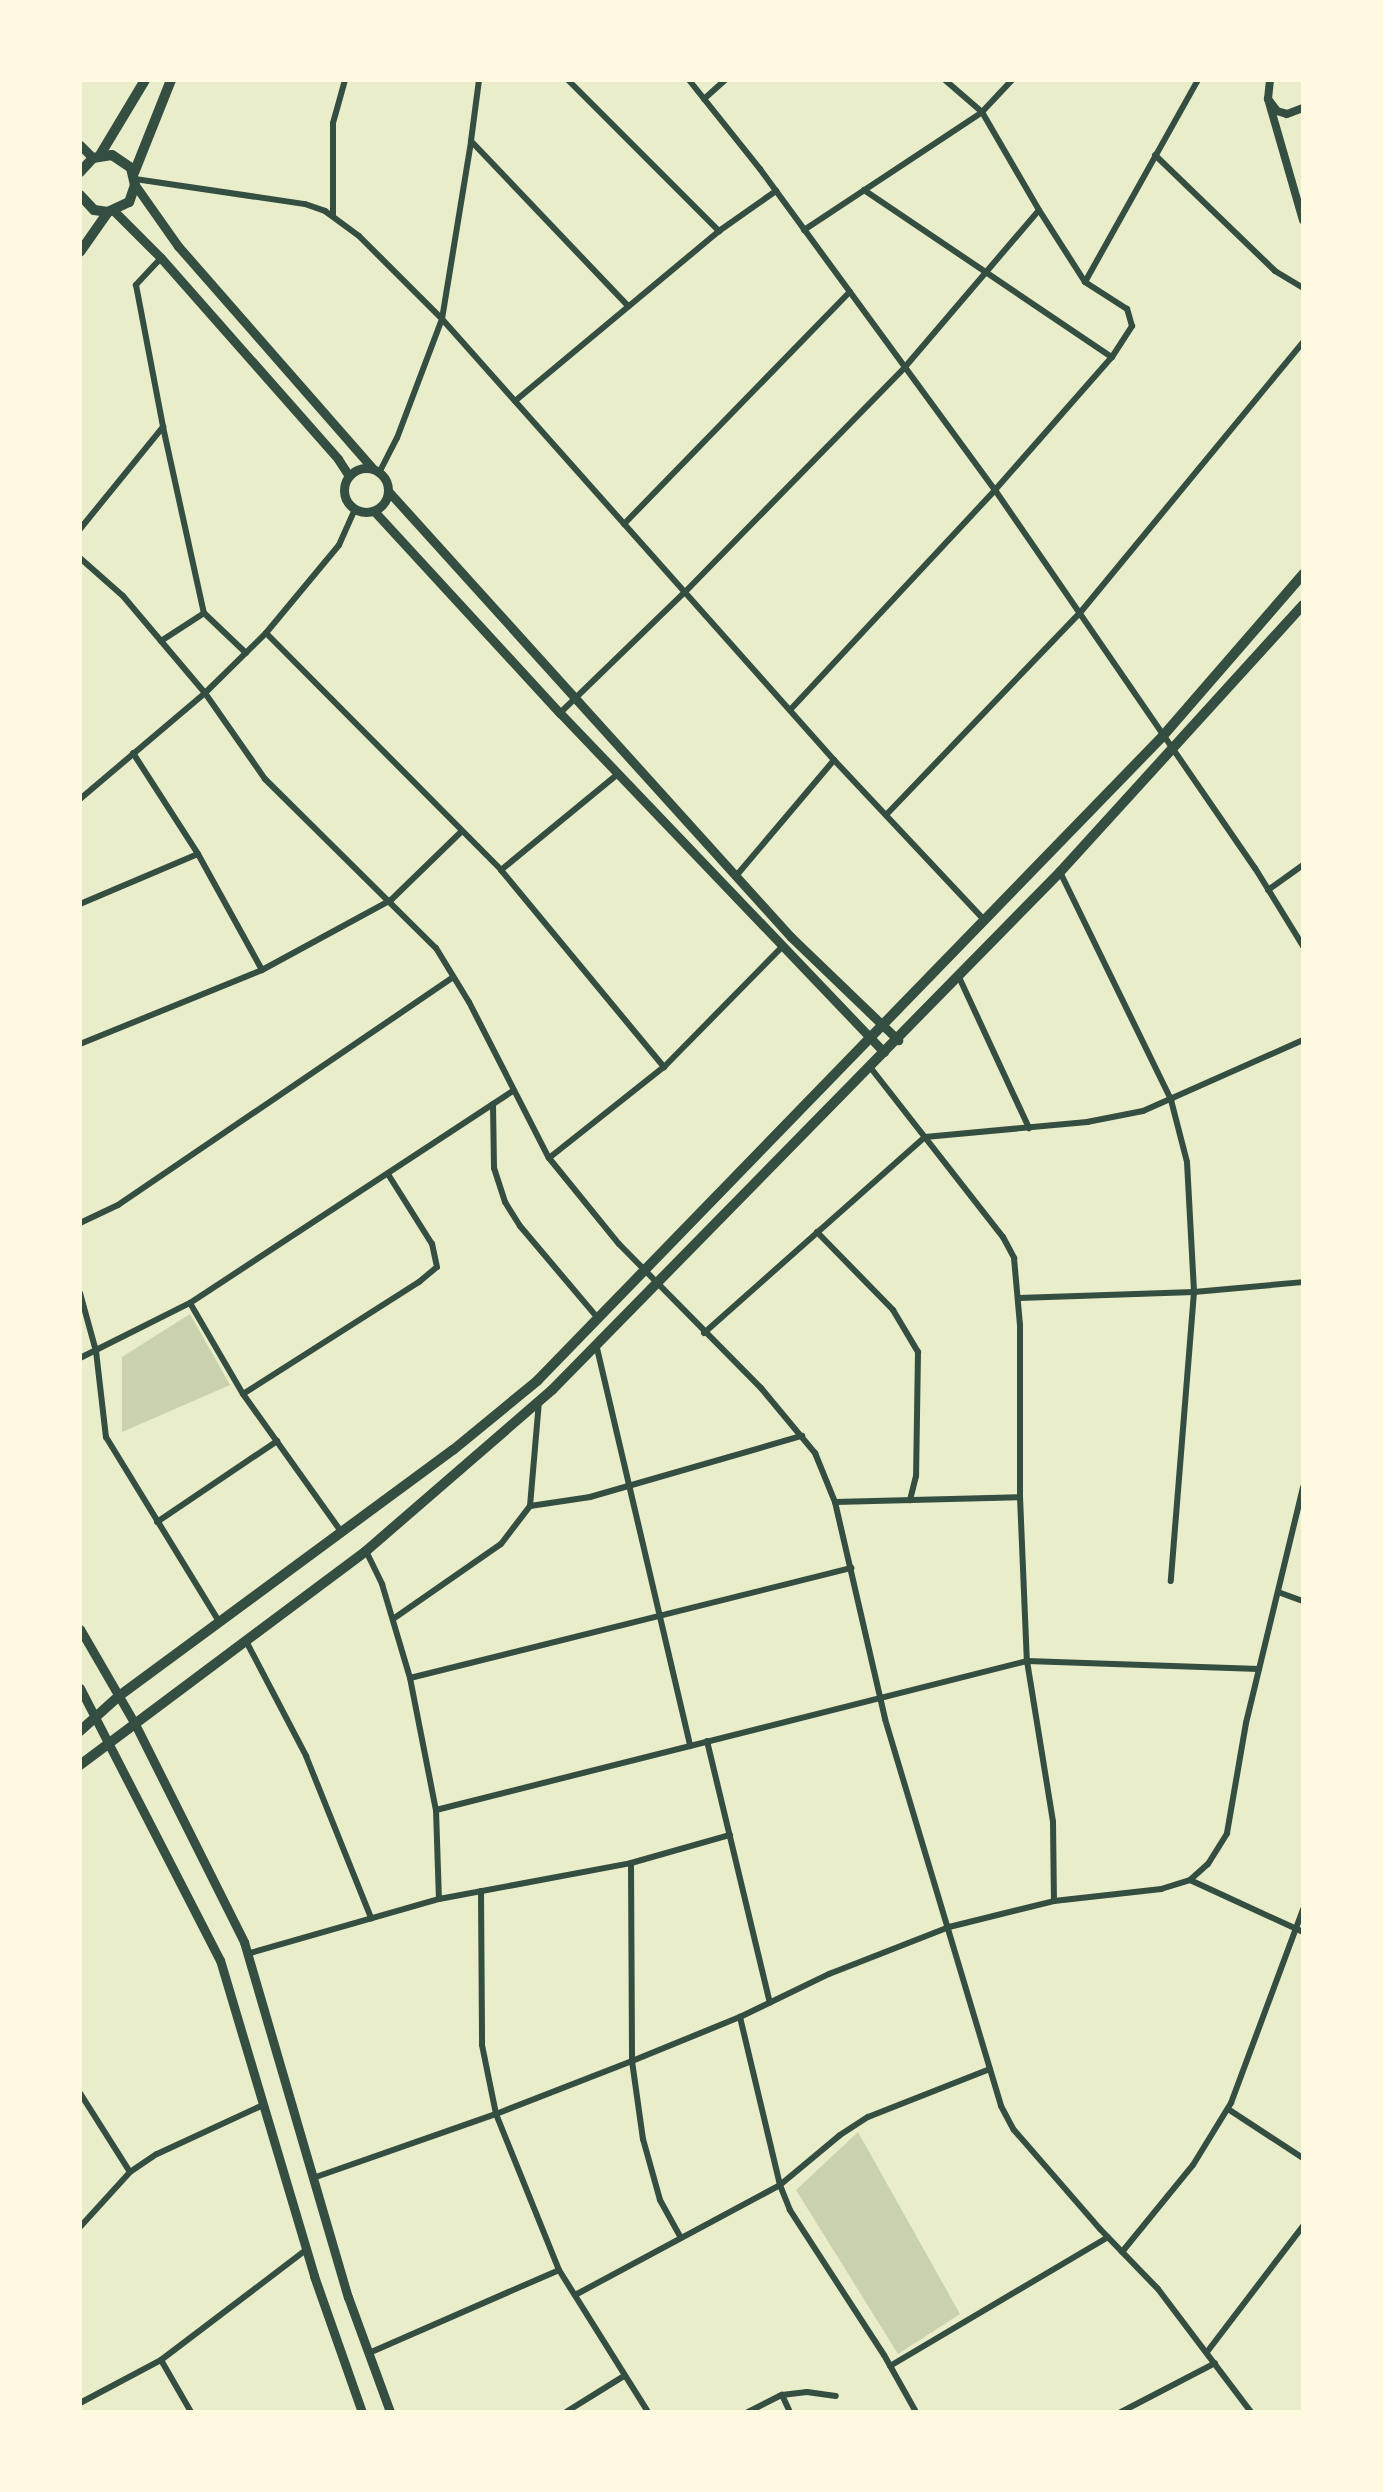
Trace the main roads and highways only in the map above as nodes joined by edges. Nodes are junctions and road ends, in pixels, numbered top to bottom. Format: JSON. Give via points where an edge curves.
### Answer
{"nodes":[{"id":1,"x":145,"y":80,"type":"edge"},
{"id":2,"x":171,"y":80,"type":"edge"},
{"id":3,"x":80,"y":145,"type":"edge"},
{"id":4,"x":96,"y":157,"type":"junction"},
{"id":5,"x":80,"y":172,"type":"edge"},
{"id":6,"x":135,"y":179,"type":"junction"},
{"id":7,"x":80,"y":195,"type":"edge"},
{"id":8,"x":111,"y":212,"type":"junction"},
{"id":9,"x":80,"y":252,"type":"edge"},
{"id":10,"x":376,"y":470,"type":"junction"},
{"id":11,"x":349,"y":476,"type":"junction"},
{"id":12,"x":389,"y":492,"type":"junction"},
{"id":13,"x":374,"y":511,"type":"junction"},
{"id":14,"x":1303,"y":574,"type":"edge"},
{"id":15,"x":1303,"y":605,"type":"edge"},
{"id":16,"x":882,"y":1026,"type":"junction"},
{"id":17,"x":871,"y":1040,"type":"junction"},
{"id":18,"x":898,"y":1040,"type":"junction"},
{"id":19,"x":884,"y":1052,"type":"junction"},
{"id":20,"x":80,"y":1629,"type":"edge"},
{"id":21,"x":80,"y":1688,"type":"edge"},
{"id":22,"x":119,"y":1696,"type":"junction"},
{"id":23,"x":96,"y":1718,"type":"junction"},
{"id":24,"x":134,"y":1722,"type":"junction"},
{"id":25,"x":80,"y":1731,"type":"edge"},
{"id":26,"x":110,"y":1743,"type":"junction"},
{"id":27,"x":80,"y":1765,"type":"edge"},
{"id":28,"x":362,"y":2412,"type":"edge"},
{"id":29,"x":390,"y":2412,"type":"edge"}],
"edges":[{"from":1,"to":4,"type":"main road"},
{"from":2,"to":6,"type":"main road"},
{"from":3,"to":4,"type":"main road"},
{"from":4,"to":5,"type":"main road"},
{"from":4,"to":6,"type":"main road","via":[[123,159]]},
{"from":6,"to":8,"type":"main road","via":[[129,202]]},
{"from":6,"to":10,"type":"main road","via":[[178,246]]},
{"from":7,"to":8,"type":"main road","via":[[94,210]]},
{"from":8,"to":9,"type":"main road"},
{"from":8,"to":11,"type":"main road","via":[[161,258]]},
{"from":10,"to":11,"type":"main road","via":[[359,469]]},
{"from":10,"to":12,"type":"main road"},
{"from":11,"to":13,"type":"main road","via":[[344,490],[348,502],[355,509]]},
{"from":12,"to":13,"type":"main road"},
{"from":12,"to":16,"type":"main road","via":[[791,937]]},
{"from":13,"to":17,"type":"main road"},
{"from":14,"to":16,"type":"main road","via":[[1162,737]]},
{"from":15,"to":18,"type":"main road","via":[[1060,872]]},
{"from":16,"to":17,"type":"main road"},
{"from":16,"to":18,"type":"main road"},
{"from":17,"to":19,"type":"main road"},
{"from":17,"to":22,"type":"main road","via":[[537,1381],[453,1450]]},
{"from":18,"to":19,"type":"main road"},
{"from":19,"to":24,"type":"main road","via":[[539,1401],[366,1551]]},
{"from":20,"to":22,"type":"main road"},
{"from":21,"to":23,"type":"main road"},
{"from":22,"to":23,"type":"main road"},
{"from":22,"to":24,"type":"main road"},
{"from":23,"to":25,"type":"main road"},
{"from":23,"to":26,"type":"main road"},
{"from":24,"to":26,"type":"main road"},
{"from":24,"to":29,"type":"main road","via":[[247,1954]]},
{"from":26,"to":27,"type":"main road"},
{"from":26,"to":28,"type":"main road","via":[[220,1960],[306,2250]]}]}
